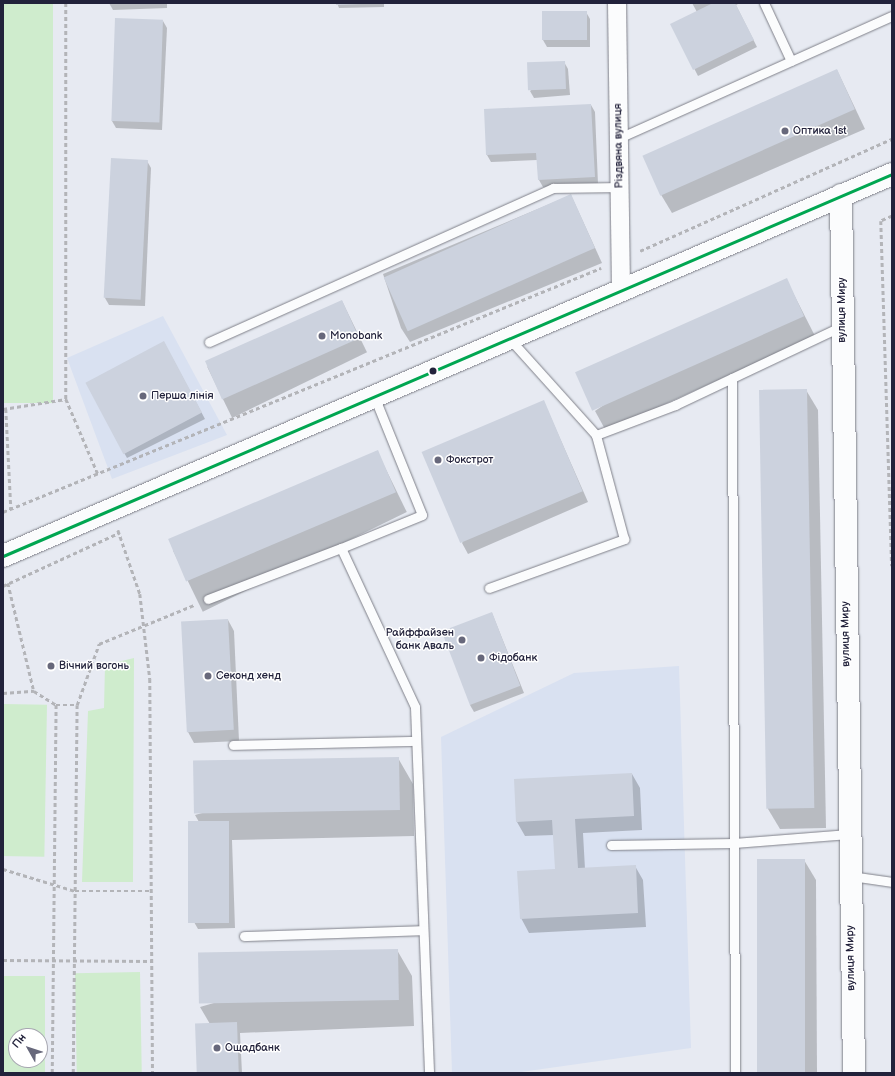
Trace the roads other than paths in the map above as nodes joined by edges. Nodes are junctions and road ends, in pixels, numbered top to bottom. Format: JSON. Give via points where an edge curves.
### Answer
{"nodes":[{"id":1,"x":617,"y":3,"type":"edge"},
{"id":2,"x":764,"y":3,"type":"edge"},
{"id":3,"x":892,"y":16,"type":"edge"},
{"id":4,"x":791,"y":61,"type":"junction"},
{"id":5,"x":619,"y":138,"type":"junction"},
{"id":6,"x":892,"y":174,"type":"edge"},
{"id":7,"x":620,"y":187,"type":"junction"},
{"id":8,"x":841,"y":195,"type":"junction"},
{"id":9,"x":621,"y":290,"type":"junction"},
{"id":10,"x":842,"y":326,"type":"junction"},
{"id":11,"x":509,"y":338,"type":"junction"},
{"id":12,"x":209,"y":342,"type":"dead end"},
{"id":13,"x":732,"y":378,"type":"junction"},
{"id":14,"x":374,"y":396,"type":"junction"},
{"id":15,"x":596,"y":435,"type":"junction"},
{"id":16,"x":341,"y":548,"type":"junction"},
{"id":17,"x":3,"y":556,"type":"edge"},
{"id":18,"x":489,"y":588,"type":"dead end"},
{"id":19,"x":208,"y":599,"type":"road end"},
{"id":20,"x":416,"y":741,"type":"junction"},
{"id":21,"x":233,"y":744,"type":"dead end"},
{"id":22,"x":849,"y":834,"type":"junction"},
{"id":23,"x":734,"y":842,"type":"junction"},
{"id":24,"x":611,"y":845,"type":"dead end"},
{"id":25,"x":849,"y":876,"type":"junction"},
{"id":26,"x":892,"y":882,"type":"edge"},
{"id":27,"x":423,"y":930,"type":"junction"},
{"id":28,"x":244,"y":936,"type":"dead end"},
{"id":29,"x":429,"y":1073,"type":"edge"},
{"id":30,"x":735,"y":1073,"type":"edge"},
{"id":31,"x":854,"y":1073,"type":"edge"}],
"edges":[{"from":1,"to":5,"type":"street","name":"Різдвяна вулиця"},
{"from":2,"to":4,"type":"lane"},
{"from":3,"to":4,"type":"lane"},
{"from":4,"to":5,"type":"lane"},
{"from":5,"to":7,"type":"street","name":"Різдвяна вулиця"},
{"from":6,"to":8,"type":"main road"},
{"from":7,"to":9,"type":"street","name":"Різдвяна вулиця"},
{"from":7,"to":12,"type":"lane","via":[[553,188]]},
{"from":8,"to":9,"type":"main road"},
{"from":8,"to":10,"type":"main road","name":"вулиця Миру"},
{"from":9,"to":11,"type":"main road"},
{"from":10,"to":13,"type":"lane"},
{"from":10,"to":22,"type":"main road","name":"вулиця Миру"},
{"from":11,"to":14,"type":"main road"},
{"from":11,"to":15,"type":"lane"},
{"from":13,"to":15,"type":"lane","via":[[675,405]]},
{"from":13,"to":23,"type":"lane"},
{"from":14,"to":16,"type":"lane","via":[[422,515]]},
{"from":14,"to":17,"type":"main road"},
{"from":15,"to":18,"type":"lane","via":[[624,540]]},
{"from":16,"to":19,"type":"lane"},
{"from":16,"to":20,"type":"lane","via":[[415,707]]},
{"from":20,"to":21,"type":"lane"},
{"from":20,"to":27,"type":"lane"},
{"from":22,"to":23,"type":"lane"},
{"from":22,"to":25,"type":"main road","name":"вулиця Миру"},
{"from":23,"to":24,"type":"lane"},
{"from":23,"to":30,"type":"lane"},
{"from":25,"to":26,"type":"lane"},
{"from":25,"to":31,"type":"main road","name":"вулиця Миру"},
{"from":27,"to":28,"type":"lane"},
{"from":27,"to":29,"type":"lane"}]}
